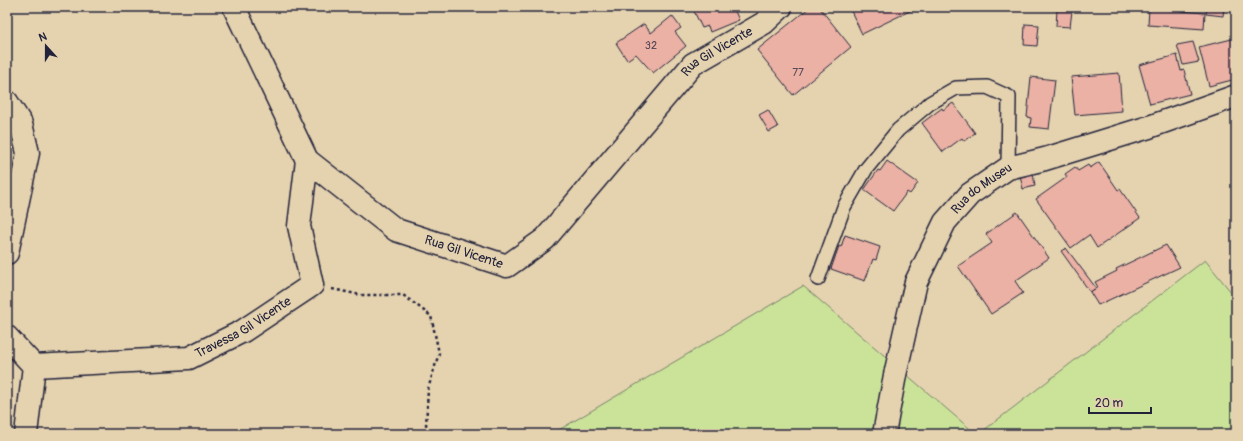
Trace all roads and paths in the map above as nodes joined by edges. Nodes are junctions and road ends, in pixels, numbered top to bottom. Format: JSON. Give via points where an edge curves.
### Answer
{"nodes":[{"id":1,"x":234,"y":7,"type":"edge"},
{"id":2,"x":780,"y":7,"type":"edge"},
{"id":3,"x":1236,"y":96,"type":"edge"},
{"id":4,"x":7,"y":102,"type":"edge"},
{"id":5,"x":307,"y":160,"type":"junction"},
{"id":6,"x":1008,"y":168,"type":"junction"},
{"id":7,"x":7,"y":254,"type":"edge"},
{"id":8,"x":818,"y":279,"type":"dead end"},
{"id":9,"x":312,"y":285,"type":"junction"},
{"id":10,"x":7,"y":337,"type":"edge"},
{"id":11,"x":34,"y":366,"type":"junction"},
{"id":12,"x":26,"y":434,"type":"edge"},
{"id":13,"x":428,"y":434,"type":"edge"},
{"id":14,"x":884,"y":434,"type":"edge"}],
"edges":[{"from":1,"to":5,"type":"street","name":"Rua Gil Vicente"},
{"from":2,"to":5,"type":"street","name":"Rua Gil Vicente","via":[[764,23],[693,64],[545,239],[507,266],[396,230]]},
{"from":3,"to":6,"type":"street","name":"Rua do Museu","via":[[1149,127]]},
{"from":4,"to":7,"type":"street","via":[[21,124],[28,153]]},
{"from":5,"to":9,"type":"street","via":[[299,226]]},
{"from":6,"to":8,"type":"lane","via":[[1009,97],[987,87],[956,88],[930,103],[898,130],[866,169],[844,207]]},
{"from":6,"to":14,"type":"street","name":"Rua do Museu","via":[[970,194],[945,222],[916,282]]},
{"from":9,"to":11,"type":"street","name":"Travessa Gil Vicente","via":[[243,331],[189,358]]},
{"from":9,"to":13,"type":"path","via":[[361,295],[403,295],[431,316],[439,353],[428,389]]},
{"from":10,"to":11,"type":"street"},
{"from":11,"to":12,"type":"street"}]}
